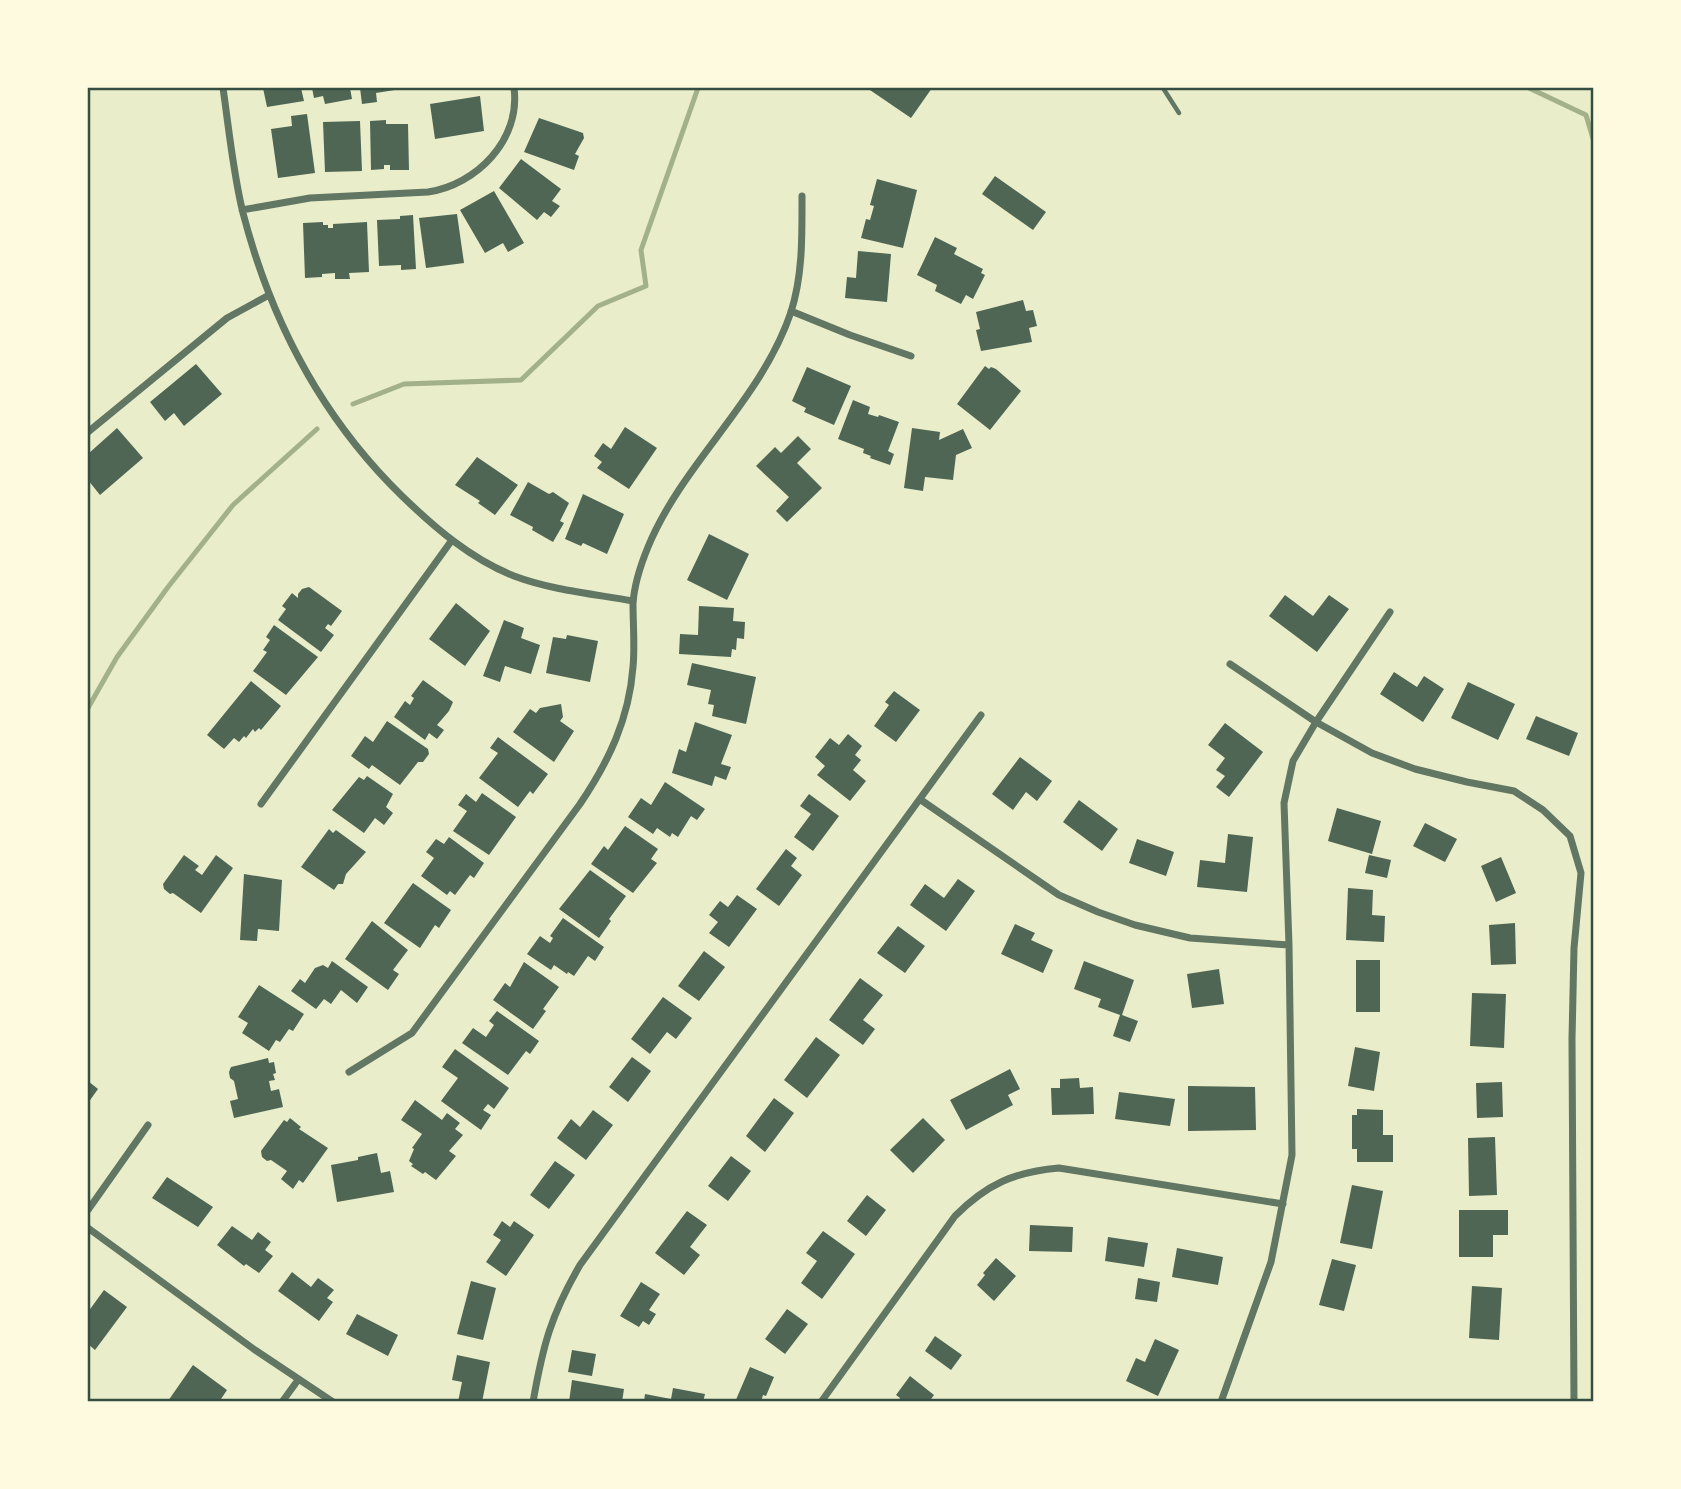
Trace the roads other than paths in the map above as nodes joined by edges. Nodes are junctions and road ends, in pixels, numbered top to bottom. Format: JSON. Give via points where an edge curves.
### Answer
{"nodes":[{"id":1,"x":223,"y":88,"type":"edge"},
{"id":2,"x":514,"y":88,"type":"edge"},
{"id":3,"x":1163,"y":88,"type":"edge"},
{"id":4,"x":1179,"y":113,"type":"dead end"},
{"id":5,"x":802,"y":196,"type":"dead end"},
{"id":6,"x":242,"y":210,"type":"junction"},
{"id":7,"x":269,"y":295,"type":"junction"},
{"id":8,"x":791,"y":311,"type":"junction"},
{"id":9,"x":911,"y":356,"type":"dead end"},
{"id":10,"x":88,"y":432,"type":"edge"},
{"id":11,"x":452,"y":540,"type":"junction"},
{"id":12,"x":633,"y":601,"type":"junction"},
{"id":13,"x":1390,"y":612,"type":"dead end"},
{"id":14,"x":1230,"y":664,"type":"dead end"},
{"id":15,"x":981,"y":715,"type":"dead end"},
{"id":16,"x":1316,"y":722,"type":"junction"},
{"id":17,"x":920,"y":800,"type":"junction"},
{"id":18,"x":261,"y":804,"type":"dead end"},
{"id":19,"x":1289,"y":945,"type":"junction"},
{"id":20,"x":349,"y":1072,"type":"dead end"},
{"id":21,"x":148,"y":1125,"type":"dead end"},
{"id":22,"x":1283,"y":1204,"type":"junction"},
{"id":23,"x":88,"y":1210,"type":"edge"},
{"id":24,"x":88,"y":1228,"type":"edge"},
{"id":25,"x":298,"y":1380,"type":"junction"},
{"id":26,"x":282,"y":1402,"type":"edge"},
{"id":27,"x":333,"y":1402,"type":"edge"},
{"id":28,"x":533,"y":1402,"type":"edge"},
{"id":29,"x":821,"y":1402,"type":"edge"},
{"id":30,"x":1221,"y":1402,"type":"edge"},
{"id":31,"x":1574,"y":1402,"type":"edge"}],
"edges":[{"from":1,"to":6,"type":"street"},
{"from":2,"to":6,"type":"street","via":[[512,119],[497,151],[475,174],[452,186],[428,192],[310,198]]},
{"from":3,"to":4,"type":"lane"},
{"from":5,"to":8,"type":"street","via":[[802,254]]},
{"from":6,"to":7,"type":"street"},
{"from":7,"to":10,"type":"street","via":[[227,318]]},
{"from":7,"to":11,"type":"street","via":[[287,339],[342,428],[396,490]]},
{"from":8,"to":9,"type":"street"},
{"from":8,"to":12,"type":"street","via":[[746,398],[659,526]]},
{"from":11,"to":12,"type":"street","via":[[513,575]]},
{"from":11,"to":18,"type":"street"},
{"from":12,"to":20,"type":"street","via":[[635,647],[629,697],[613,750],[600,774],[412,1033]]},
{"from":13,"to":16,"type":"street"},
{"from":14,"to":16,"type":"street"},
{"from":15,"to":17,"type":"street"},
{"from":16,"to":19,"type":"street","via":[[1293,761],[1284,803]]},
{"from":16,"to":31,"type":"street","via":[[1372,753],[1415,769],[1514,790],[1570,836],[1581,873],[1572,1039]]},
{"from":17,"to":19,"type":"street","via":[[1059,895],[1098,912],[1190,938]]},
{"from":17,"to":28,"type":"street","via":[[580,1265],[554,1312]]},
{"from":19,"to":22,"type":"street","via":[[1292,1155]]},
{"from":21,"to":23,"type":"street"},
{"from":22,"to":29,"type":"street","via":[[1059,1168],[1008,1178],[971,1200],[955,1216]]},
{"from":22,"to":30,"type":"street","via":[[1271,1262]]},
{"from":24,"to":25,"type":"street"},
{"from":25,"to":26,"type":"street"},
{"from":25,"to":27,"type":"street"}]}
